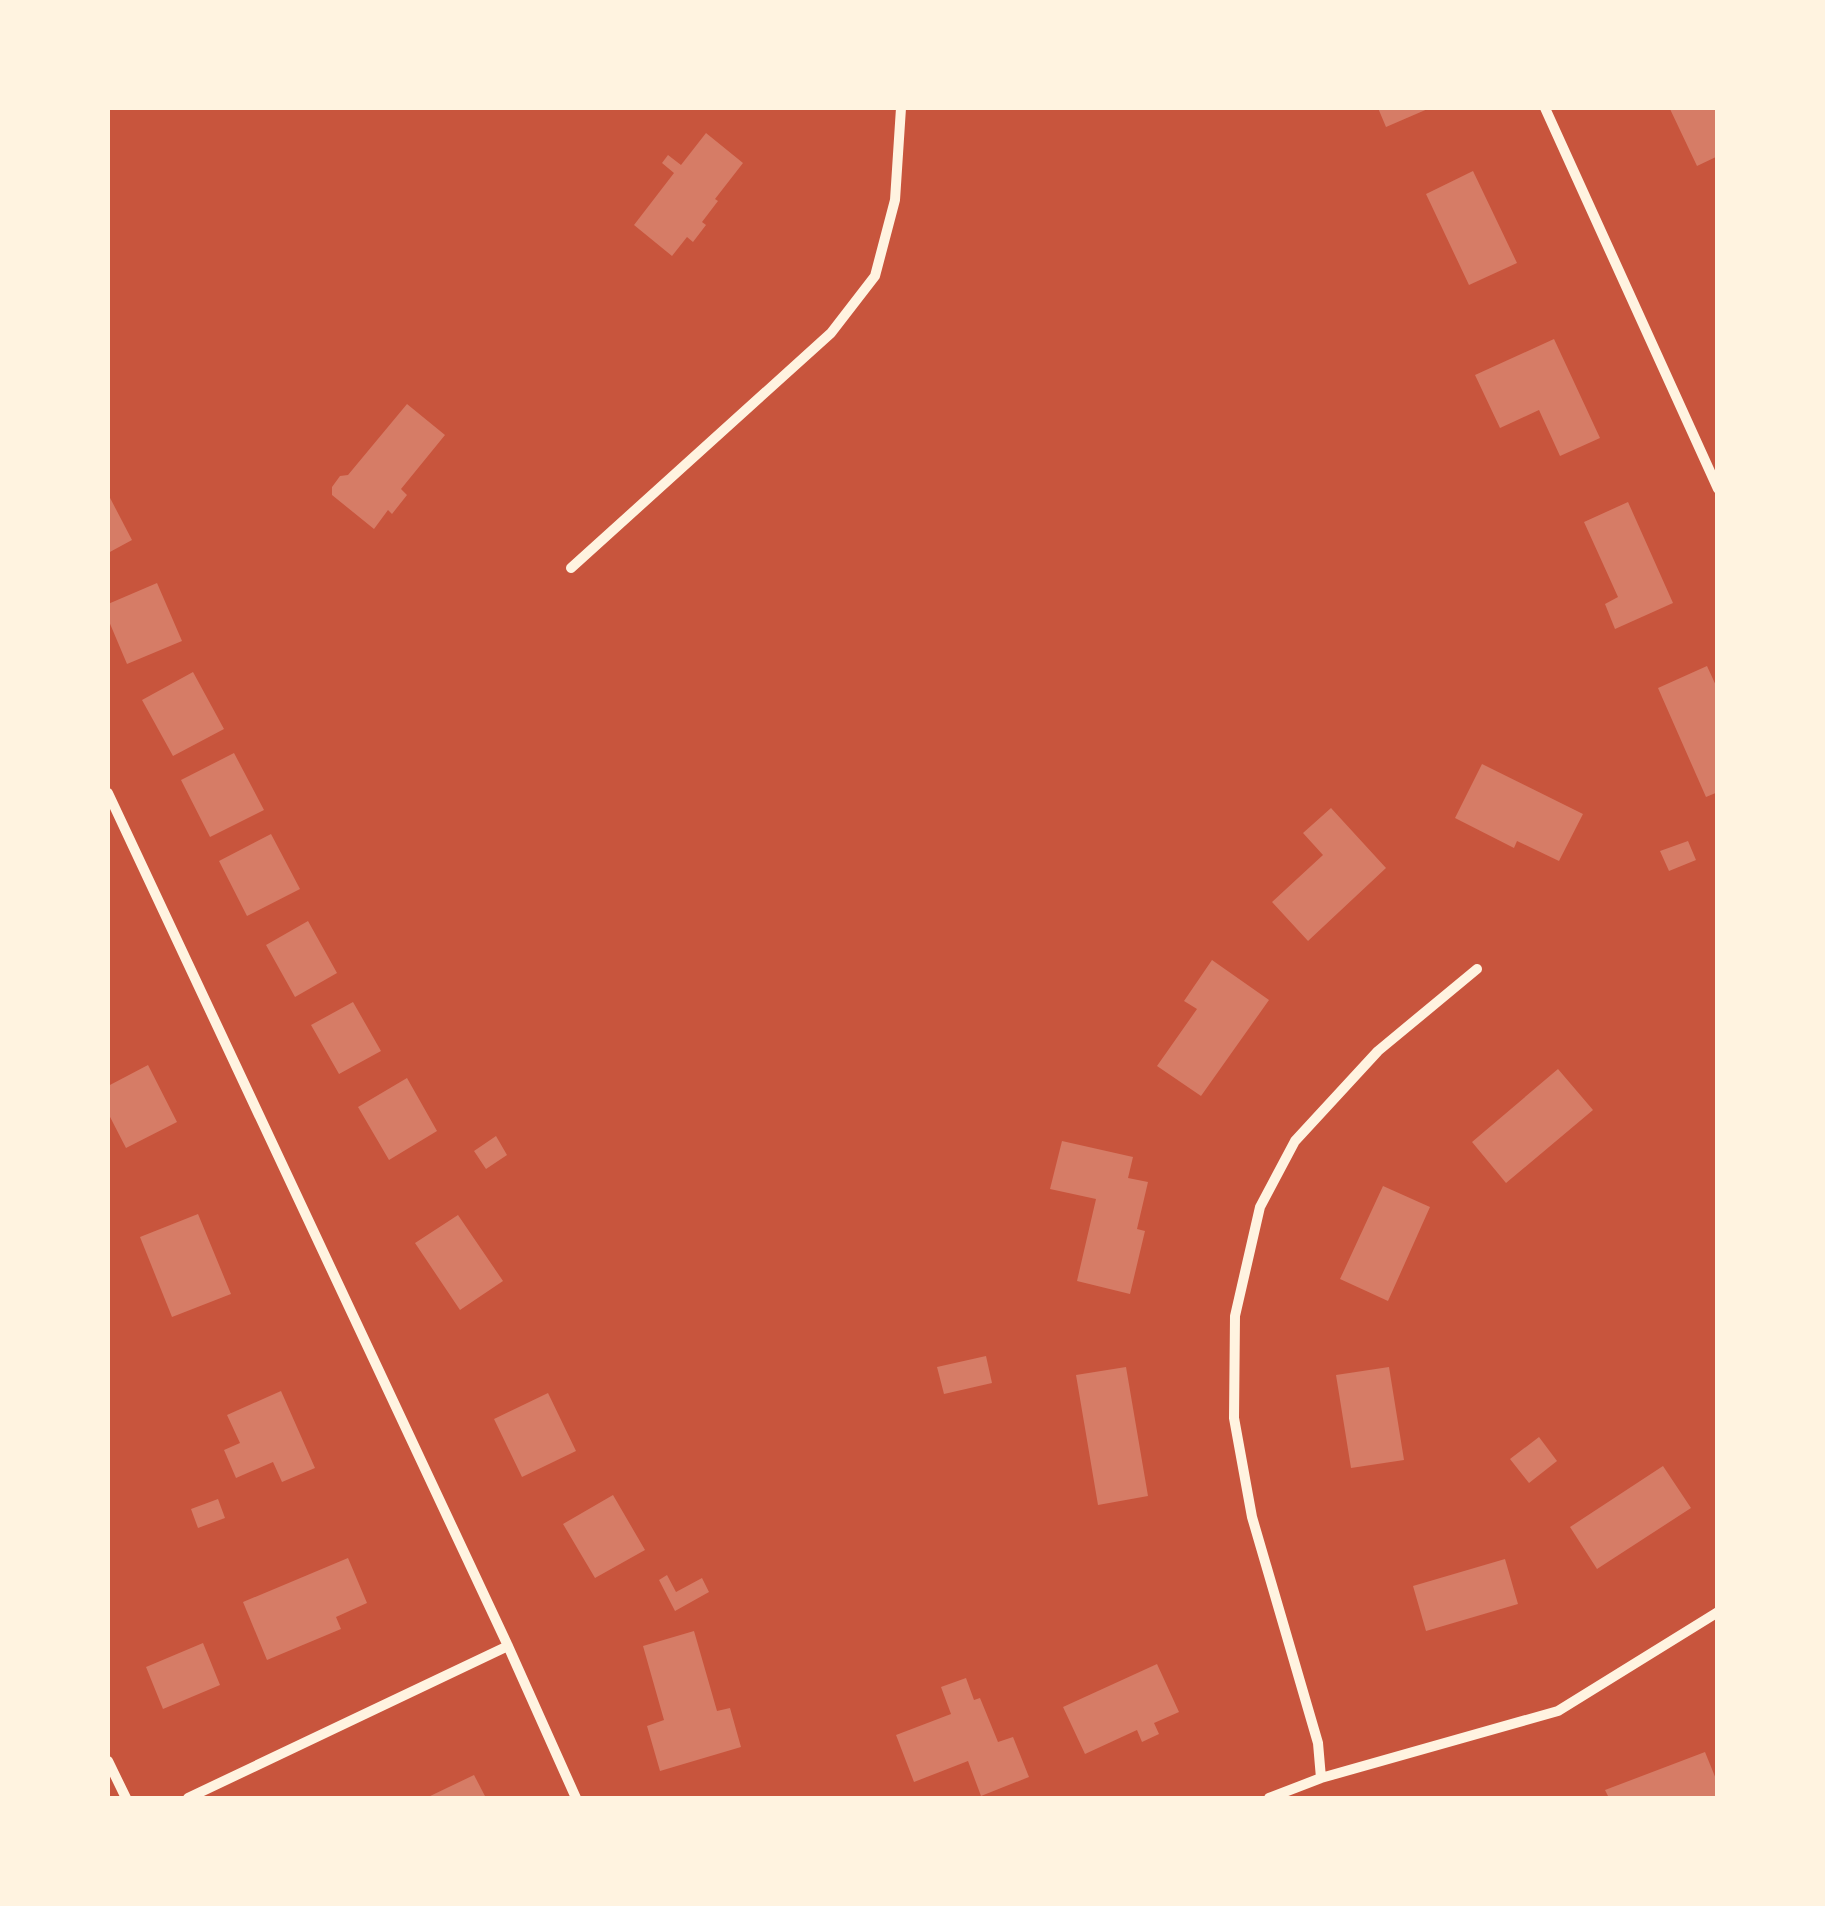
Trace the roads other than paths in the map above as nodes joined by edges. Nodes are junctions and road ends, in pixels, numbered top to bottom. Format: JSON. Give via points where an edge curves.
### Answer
{"nodes":[{"id":1,"x":901,"y":108,"type":"edge"},
{"id":2,"x":1545,"y":108,"type":"edge"},
{"id":3,"x":1718,"y":489,"type":"edge"},
{"id":4,"x":571,"y":568,"type":"dead end"},
{"id":5,"x":108,"y":793,"type":"edge"},
{"id":6,"x":1477,"y":969,"type":"dead end"},
{"id":7,"x":1718,"y":1612,"type":"edge"},
{"id":8,"x":508,"y":1646,"type":"junction"},
{"id":9,"x":108,"y":1761,"type":"edge"},
{"id":10,"x":1321,"y":1778,"type":"junction"},
{"id":11,"x":126,"y":1798,"type":"edge"},
{"id":12,"x":188,"y":1798,"type":"edge"},
{"id":13,"x":576,"y":1798,"type":"edge"},
{"id":14,"x":1269,"y":1798,"type":"edge"}],
"edges":[{"from":1,"to":4,"type":"street","via":[[895,200],[875,276],[831,333]]},
{"from":2,"to":3,"type":"street"},
{"from":5,"to":8,"type":"street"},
{"from":6,"to":10,"type":"street","via":[[1378,1051],[1295,1142],[1260,1206],[1235,1316],[1234,1418],[1252,1516],[1318,1743]]},
{"from":7,"to":10,"type":"street","via":[[1558,1712]]},
{"from":8,"to":12,"type":"street"},
{"from":8,"to":13,"type":"street"},
{"from":9,"to":11,"type":"street"},
{"from":10,"to":14,"type":"street"}]}
